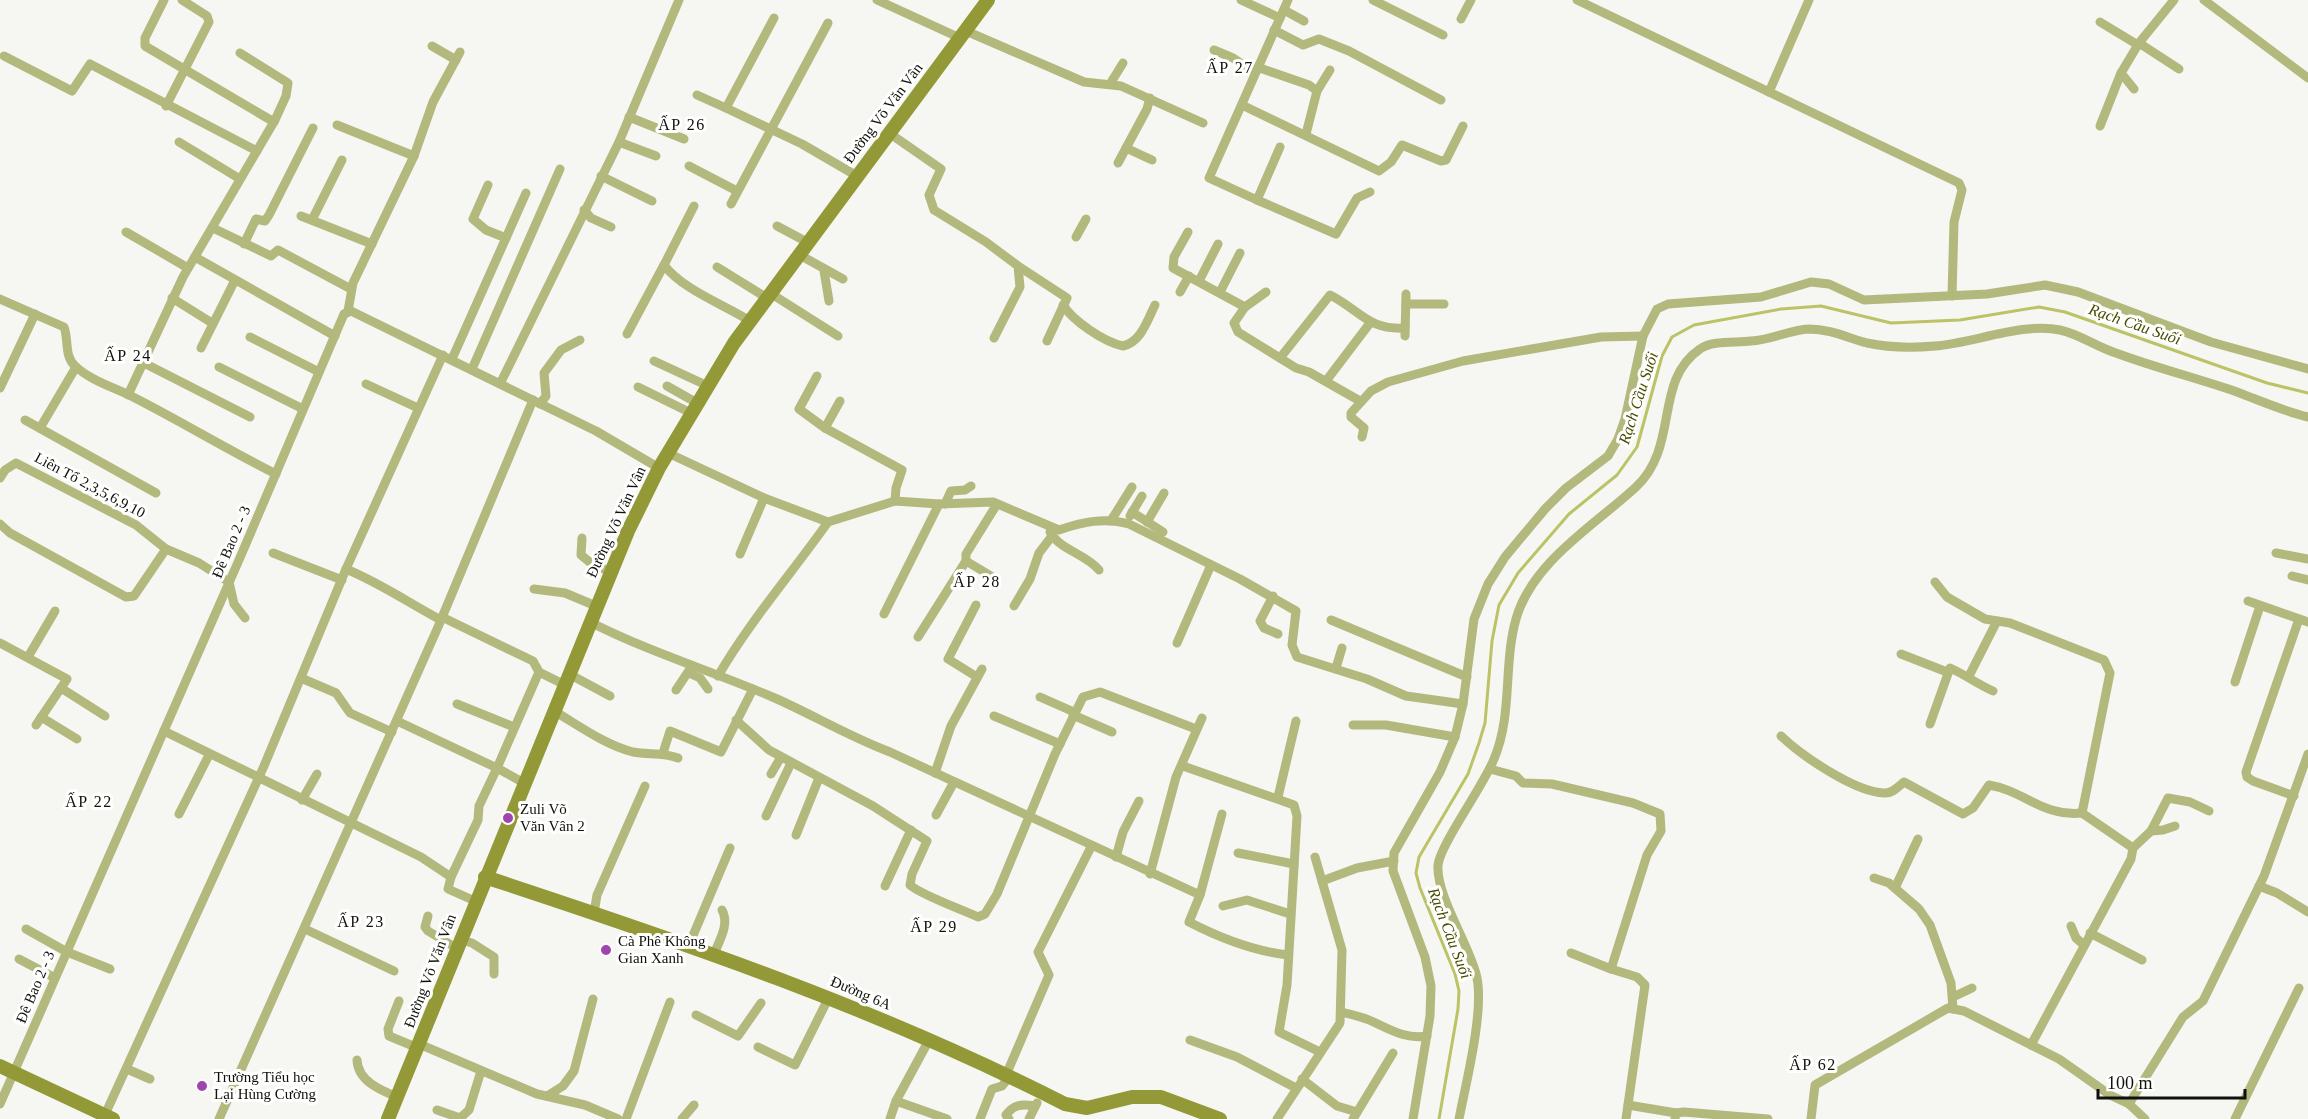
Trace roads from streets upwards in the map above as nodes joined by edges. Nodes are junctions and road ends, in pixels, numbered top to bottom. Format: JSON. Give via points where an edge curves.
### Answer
{"nodes":[{"id":1,"x":164,"y":0,"type":"edge"},
{"id":2,"x":182,"y":0,"type":"edge"},
{"id":3,"x":679,"y":0,"type":"edge"},
{"id":4,"x":877,"y":0,"type":"edge"},
{"id":5,"x":988,"y":0,"type":"edge"},
{"id":6,"x":1241,"y":0,"type":"edge"},
{"id":7,"x":1288,"y":0,"type":"edge"},
{"id":8,"x":1373,"y":0,"type":"edge"},
{"id":9,"x":1400,"y":0,"type":"edge"},
{"id":10,"x":1471,"y":0,"type":"edge"},
{"id":11,"x":1577,"y":0,"type":"edge"},
{"id":12,"x":1809,"y":0,"type":"edge"},
{"id":13,"x":2174,"y":0,"type":"edge"},
{"id":14,"x":2204,"y":0,"type":"edge"},
{"id":15,"x":1395,"y":10,"type":"junction"},
{"id":16,"x":1282,"y":14,"type":"junction"},
{"id":17,"x":774,"y":18,"type":"dead end"},
{"id":18,"x":1461,"y":19,"type":"dead end"},
{"id":19,"x":1304,"y":21,"type":"dead end"},
{"id":20,"x":2100,"y":22,"type":"dead end"},
{"id":21,"x":828,"y":23,"type":"dead end"},
{"id":22,"x":1274,"y":30,"type":"junction"},
{"id":23,"x":963,"y":34,"type":"junction"},
{"id":24,"x":1443,"y":35,"type":"dead end"},
{"id":25,"x":2139,"y":44,"type":"junction"},
{"id":26,"x":432,"y":46,"type":"dead end"},
{"id":27,"x":1214,"y":50,"type":"dead end"},
{"id":28,"x":240,"y":53,"type":"dead end"},
{"id":29,"x":4,"y":56,"type":"dead end"},
{"id":30,"x":1123,"y":63,"type":"dead end"},
{"id":31,"x":185,"y":69,"type":"junction"},
{"id":32,"x":2179,"y":69,"type":"dead end"},
{"id":33,"x":1255,"y":70,"type":"junction"},
{"id":34,"x":1330,"y":70,"type":"dead end"},
{"id":35,"x":2121,"y":73,"type":"junction"},
{"id":36,"x":2308,"y":78,"type":"edge"},
{"id":37,"x":1110,"y":84,"type":"junction"},
{"id":38,"x":2134,"y":89,"type":"dead end"},
{"id":39,"x":1317,"y":91,"type":"junction"},
{"id":40,"x":1769,"y":92,"type":"junction"},
{"id":41,"x":697,"y":95,"type":"dead end"},
{"id":42,"x":1150,"y":99,"type":"junction"},
{"id":43,"x":1441,"y":100,"type":"dead end"},
{"id":44,"x":1242,"y":105,"type":"junction"},
{"id":45,"x":166,"y":106,"type":"junction"},
{"id":46,"x":726,"y":108,"type":"junction"},
{"id":47,"x":629,"y":117,"type":"junction"},
{"id":48,"x":274,"y":122,"type":"junction"},
{"id":49,"x":1203,"y":123,"type":"dead end"},
{"id":50,"x":337,"y":125,"type":"dead end"},
{"id":51,"x":1463,"y":126,"type":"dead end"},
{"id":52,"x":2100,"y":126,"type":"dead end"},
{"id":53,"x":314,"y":128,"type":"dead end"},
{"id":54,"x":770,"y":129,"type":"junction"},
{"id":55,"x":889,"y":133,"type":"junction"},
{"id":56,"x":1306,"y":134,"type":"junction"},
{"id":57,"x":684,"y":139,"type":"dead end"},
{"id":58,"x":179,"y":142,"type":"dead end"},
{"id":59,"x":619,"y":142,"type":"junction"},
{"id":60,"x":1280,"y":147,"type":"dead end"},
{"id":61,"x":1126,"y":148,"type":"junction"},
{"id":62,"x":257,"y":151,"type":"junction"},
{"id":63,"x":414,"y":156,"type":"junction"},
{"id":64,"x":656,"y":156,"type":"dead end"},
{"id":65,"x":342,"y":160,"type":"dead end"},
{"id":66,"x":1152,"y":160,"type":"dead end"},
{"id":67,"x":1118,"y":163,"type":"dead end"},
{"id":68,"x":689,"y":166,"type":"dead end"},
{"id":69,"x":560,"y":169,"type":"dead end"},
{"id":70,"x":601,"y":176,"type":"junction"},
{"id":71,"x":857,"y":176,"type":"junction"},
{"id":72,"x":240,"y":179,"type":"junction"},
{"id":73,"x":488,"y":185,"type":"dead end"},
{"id":74,"x":737,"y":191,"type":"junction"},
{"id":75,"x":1370,"y":192,"type":"dead end"},
{"id":76,"x":526,"y":193,"type":"dead end"},
{"id":77,"x":652,"y":201,"type":"dead end"},
{"id":78,"x":1257,"y":201,"type":"junction"},
{"id":79,"x":731,"y":204,"type":"dead end"},
{"id":80,"x":694,"y":206,"type":"dead end"},
{"id":81,"x":584,"y":210,"type":"junction"},
{"id":82,"x":301,"y":216,"type":"dead end"},
{"id":83,"x":1086,"y":219,"type":"dead end"},
{"id":84,"x":312,"y":220,"type":"junction"},
{"id":85,"x":777,"y":226,"type":"dead end"},
{"id":86,"x":611,"y":227,"type":"dead end"},
{"id":87,"x":213,"y":228,"type":"junction"},
{"id":88,"x":126,"y":232,"type":"dead end"},
{"id":89,"x":1188,"y":232,"type":"dead end"},
{"id":90,"x":1076,"y":237,"type":"dead end"},
{"id":91,"x":506,"y":238,"type":"junction"},
{"id":92,"x":807,"y":242,"type":"junction"},
{"id":93,"x":244,"y":244,"type":"junction"},
{"id":94,"x":372,"y":244,"type":"junction"},
{"id":95,"x":1218,"y":244,"type":"dead end"},
{"id":96,"x":1240,"y":253,"type":"dead end"},
{"id":97,"x":798,"y":254,"type":"junction"},
{"id":98,"x":195,"y":257,"type":"junction"},
{"id":99,"x":664,"y":265,"type":"junction"},
{"id":100,"x":1018,"y":266,"type":"junction"},
{"id":101,"x":717,"y":267,"type":"dead end"},
{"id":102,"x":188,"y":268,"type":"junction"},
{"id":103,"x":824,"y":271,"type":"junction"},
{"id":104,"x":1189,"y":276,"type":"junction"},
{"id":105,"x":843,"y":279,"type":"dead end"},
{"id":106,"x":235,"y":280,"type":"junction"},
{"id":107,"x":1199,"y":281,"type":"junction"},
{"id":108,"x":351,"y":289,"type":"junction"},
{"id":109,"x":1180,"y":292,"type":"dead end"},
{"id":110,"x":1220,"y":292,"type":"junction"},
{"id":111,"x":1266,"y":292,"type":"dead end"},
{"id":112,"x":768,"y":296,"type":"junction"},
{"id":113,"x":1952,"y":296,"type":"junction"},
{"id":114,"x":172,"y":298,"type":"junction"},
{"id":115,"x":0,"y":299,"type":"edge"},
{"id":116,"x":829,"y":301,"type":"dead end"},
{"id":117,"x":1444,"y":304,"type":"dead end"},
{"id":118,"x":1063,"y":305,"type":"junction"},
{"id":119,"x":1155,"y":306,"type":"dead end"},
{"id":120,"x":1245,"y":307,"type":"junction"},
{"id":121,"x":348,"y":311,"type":"junction"},
{"id":122,"x":35,"y":314,"type":"junction"},
{"id":123,"x":750,"y":321,"type":"junction"},
{"id":124,"x":212,"y":323,"type":"junction"},
{"id":125,"x":1370,"y":323,"type":"junction"},
{"id":126,"x":627,"y":334,"type":"dead end"},
{"id":127,"x":335,"y":336,"type":"junction"},
{"id":128,"x":838,"y":336,"type":"dead end"},
{"id":129,"x":1643,"y":336,"type":"junction"},
{"id":130,"x":250,"y":337,"type":"dead end"},
{"id":131,"x":994,"y":338,"type":"dead end"},
{"id":132,"x":580,"y":340,"type":"dead end"},
{"id":133,"x":1047,"y":341,"type":"dead end"},
{"id":134,"x":201,"y":348,"type":"dead end"},
{"id":135,"x":448,"y":357,"type":"junction"},
{"id":136,"x":1280,"y":358,"type":"junction"},
{"id":137,"x":142,"y":362,"type":"junction"},
{"id":138,"x":654,"y":362,"type":"dead end"},
{"id":139,"x":219,"y":366,"type":"dead end"},
{"id":140,"x":76,"y":367,"type":"junction"},
{"id":141,"x":472,"y":369,"type":"junction"},
{"id":142,"x":2308,"y":369,"type":"edge"},
{"id":143,"x":319,"y":372,"type":"junction"},
{"id":144,"x":818,"y":376,"type":"dead end"},
{"id":145,"x":1326,"y":381,"type":"junction"},
{"id":146,"x":366,"y":384,"type":"dead end"},
{"id":147,"x":500,"y":384,"type":"junction"},
{"id":148,"x":667,"y":386,"type":"dead end"},
{"id":149,"x":708,"y":386,"type":"junction"},
{"id":150,"x":638,"y":387,"type":"dead end"},
{"id":151,"x":0,"y":388,"type":"edge"},
{"id":152,"x":128,"y":394,"type":"junction"},
{"id":153,"x":840,"y":401,"type":"dead end"},
{"id":154,"x":1360,"y":401,"type":"junction"},
{"id":155,"x":537,"y":402,"type":"junction"},
{"id":156,"x":418,"y":408,"type":"junction"},
{"id":157,"x":694,"y":408,"type":"junction"},
{"id":158,"x":303,"y":409,"type":"junction"},
{"id":159,"x":250,"y":417,"type":"dead end"},
{"id":160,"x":2308,"y":417,"type":"edge"},
{"id":161,"x":26,"y":420,"type":"dead end"},
{"id":162,"x":40,"y":428,"type":"junction"},
{"id":163,"x":825,"y":428,"type":"junction"},
{"id":164,"x":1362,"y":437,"type":"dead end"},
{"id":165,"x":668,"y":453,"type":"junction"},
{"id":166,"x":659,"y":468,"type":"junction"},
{"id":167,"x":276,"y":474,"type":"junction"},
{"id":168,"x":0,"y":478,"type":"edge"},
{"id":169,"x":971,"y":486,"type":"dead end"},
{"id":170,"x":1132,"y":487,"type":"dead end"},
{"id":171,"x":156,"y":493,"type":"dead end"},
{"id":172,"x":1164,"y":493,"type":"dead end"},
{"id":173,"x":1142,"y":496,"type":"dead end"},
{"id":174,"x":764,"y":498,"type":"junction"},
{"id":175,"x":895,"y":501,"type":"junction"},
{"id":176,"x":942,"y":504,"type":"junction"},
{"id":177,"x":997,"y":504,"type":"junction"},
{"id":178,"x":1132,"y":512,"type":"junction"},
{"id":179,"x":1112,"y":519,"type":"junction"},
{"id":180,"x":828,"y":522,"type":"junction"},
{"id":181,"x":1147,"y":522,"type":"junction"},
{"id":182,"x":1125,"y":523,"type":"junction"},
{"id":183,"x":0,"y":524,"type":"edge"},
{"id":184,"x":1047,"y":526,"type":"junction"},
{"id":185,"x":1163,"y":532,"type":"dead end"},
{"id":186,"x":1052,"y":536,"type":"junction"},
{"id":187,"x":582,"y":537,"type":"dead end"},
{"id":188,"x":165,"y":549,"type":"junction"},
{"id":189,"x":273,"y":553,"type":"dead end"},
{"id":190,"x":2276,"y":553,"type":"dead end"},
{"id":191,"x":740,"y":554,"type":"dead end"},
{"id":192,"x":2308,"y":560,"type":"edge"},
{"id":193,"x":966,"y":561,"type":"junction"},
{"id":194,"x":1211,"y":565,"type":"junction"},
{"id":195,"x":346,"y":569,"type":"junction"},
{"id":196,"x":1099,"y":570,"type":"dead end"},
{"id":197,"x":611,"y":572,"type":"junction"},
{"id":198,"x":2292,"y":576,"type":"dead end"},
{"id":199,"x":996,"y":579,"type":"dead end"},
{"id":200,"x":342,"y":580,"type":"junction"},
{"id":201,"x":2308,"y":580,"type":"edge"},
{"id":202,"x":230,"y":582,"type":"junction"},
{"id":203,"x":1935,"y":582,"type":"dead end"},
{"id":204,"x":534,"y":589,"type":"dead end"},
{"id":205,"x":1273,"y":596,"type":"junction"},
{"id":206,"x":2248,"y":601,"type":"dead end"},
{"id":207,"x":976,"y":605,"type":"dead end"},
{"id":208,"x":596,"y":606,"type":"junction"},
{"id":209,"x":1014,"y":606,"type":"dead end"},
{"id":210,"x":2260,"y":606,"type":"junction"},
{"id":211,"x":55,"y":610,"type":"dead end"},
{"id":212,"x":884,"y":614,"type":"dead end"},
{"id":213,"x":246,"y":618,"type":"dead end"},
{"id":214,"x":442,"y":618,"type":"junction"},
{"id":215,"x":1331,"y":620,"type":"dead end"},
{"id":216,"x":2303,"y":620,"type":"edge"},
{"id":217,"x":1997,"y":621,"type":"junction"},
{"id":218,"x":590,"y":622,"type":"junction"},
{"id":219,"x":1278,"y":634,"type":"dead end"},
{"id":220,"x":918,"y":637,"type":"dead end"},
{"id":221,"x":0,"y":643,"type":"edge"},
{"id":222,"x":1177,"y":643,"type":"dead end"},
{"id":223,"x":1342,"y":648,"type":"dead end"},
{"id":224,"x":1901,"y":654,"type":"dead end"},
{"id":225,"x":28,"y":657,"type":"junction"},
{"id":226,"x":1336,"y":668,"type":"junction"},
{"id":227,"x":690,"y":670,"type":"junction"},
{"id":228,"x":539,"y":672,"type":"junction"},
{"id":229,"x":1947,"y":672,"type":"junction"},
{"id":230,"x":718,"y":676,"type":"junction"},
{"id":231,"x":1969,"y":676,"type":"junction"},
{"id":232,"x":1467,"y":677,"type":"junction"},
{"id":233,"x":301,"y":678,"type":"junction"},
{"id":234,"x":567,"y":680,"type":"junction"},
{"id":235,"x":2235,"y":682,"type":"dead end"},
{"id":236,"x":61,"y":688,"type":"junction"},
{"id":237,"x":708,"y":689,"type":"dead end"},
{"id":238,"x":753,"y":689,"type":"junction"},
{"id":239,"x":676,"y":690,"type":"dead end"},
{"id":240,"x":1993,"y":691,"type":"dead end"},
{"id":241,"x":610,"y":696,"type":"dead end"},
{"id":242,"x":1040,"y":697,"type":"dead end"},
{"id":243,"x":457,"y":704,"type":"dead end"},
{"id":244,"x":1463,"y":704,"type":"junction"},
{"id":245,"x":554,"y":711,"type":"junction"},
{"id":246,"x":1074,"y":713,"type":"junction"},
{"id":247,"x":105,"y":716,"type":"dead end"},
{"id":248,"x":994,"y":716,"type":"dead end"},
{"id":249,"x":1202,"y":718,"type":"dead end"},
{"id":250,"x":736,"y":720,"type":"junction"},
{"id":251,"x":397,"y":721,"type":"junction"},
{"id":252,"x":1296,"y":721,"type":"dead end"},
{"id":253,"x":1930,"y":724,"type":"dead end"},
{"id":254,"x":1353,"y":725,"type":"dead end"},
{"id":255,"x":514,"y":727,"type":"junction"},
{"id":256,"x":1196,"y":729,"type":"junction"},
{"id":257,"x":164,"y":730,"type":"junction"},
{"id":258,"x":392,"y":732,"type":"junction"},
{"id":259,"x":1112,"y":732,"type":"dead end"},
{"id":260,"x":1781,"y":736,"type":"dead end"},
{"id":261,"x":1455,"y":737,"type":"junction"},
{"id":262,"x":77,"y":739,"type":"dead end"},
{"id":263,"x":1060,"y":744,"type":"junction"},
{"id":264,"x":663,"y":753,"type":"junction"},
{"id":265,"x":209,"y":755,"type":"junction"},
{"id":266,"x":678,"y":758,"type":"dead end"},
{"id":267,"x":781,"y":758,"type":"junction"},
{"id":268,"x":2308,"y":758,"type":"edge"},
{"id":269,"x":791,"y":763,"type":"junction"},
{"id":270,"x":1183,"y":766,"type":"junction"},
{"id":271,"x":497,"y":768,"type":"junction"},
{"id":272,"x":1490,"y":769,"type":"junction"},
{"id":273,"x":935,"y":773,"type":"junction"},
{"id":274,"x":317,"y":774,"type":"dead end"},
{"id":275,"x":771,"y":774,"type":"dead end"},
{"id":276,"x":258,"y":778,"type":"junction"},
{"id":277,"x":819,"y":778,"type":"junction"},
{"id":278,"x":954,"y":782,"type":"junction"},
{"id":279,"x":524,"y":783,"type":"junction"},
{"id":280,"x":645,"y":786,"type":"dead end"},
{"id":281,"x":2294,"y":796,"type":"junction"},
{"id":282,"x":1278,"y":797,"type":"junction"},
{"id":283,"x":302,"y":800,"type":"junction"},
{"id":284,"x":1139,"y":801,"type":"dead end"},
{"id":285,"x":2209,"y":811,"type":"dead end"},
{"id":286,"x":2082,"y":813,"type":"junction"},
{"id":287,"x":179,"y":814,"type":"dead end"},
{"id":288,"x":1222,"y":814,"type":"dead end"},
{"id":289,"x":936,"y":815,"type":"dead end"},
{"id":290,"x":766,"y":816,"type":"dead end"},
{"id":291,"x":1027,"y":817,"type":"junction"},
{"id":292,"x":351,"y":824,"type":"junction"},
{"id":293,"x":2175,"y":826,"type":"dead end"},
{"id":294,"x":911,"y":830,"type":"junction"},
{"id":295,"x":2151,"y":831,"type":"junction"},
{"id":296,"x":796,"y":836,"type":"dead end"},
{"id":297,"x":1918,"y":839,"type":"dead end"},
{"id":298,"x":1091,"y":847,"type":"junction"},
{"id":299,"x":730,"y":848,"type":"dead end"},
{"id":300,"x":2133,"y":848,"type":"junction"},
{"id":301,"x":1238,"y":853,"type":"dead end"},
{"id":302,"x":1116,"y":857,"type":"junction"},
{"id":303,"x":1315,"y":857,"type":"dead end"},
{"id":304,"x":1394,"y":861,"type":"junction"},
{"id":305,"x":1294,"y":864,"type":"junction"},
{"id":306,"x":1150,"y":874,"type":"junction"},
{"id":307,"x":451,"y":877,"type":"junction"},
{"id":308,"x":485,"y":877,"type":"junction"},
{"id":309,"x":1874,"y":878,"type":"dead end"},
{"id":310,"x":1322,"y":881,"type":"junction"},
{"id":311,"x":885,"y":886,"type":"dead end"},
{"id":312,"x":2259,"y":886,"type":"junction"},
{"id":313,"x":1895,"y":888,"type":"junction"},
{"id":314,"x":1200,"y":895,"type":"junction"},
{"id":315,"x":475,"y":901,"type":"junction"},
{"id":316,"x":1222,"y":906,"type":"dead end"},
{"id":317,"x":723,"y":910,"type":"dead end"},
{"id":318,"x":2308,"y":912,"type":"edge"},
{"id":319,"x":594,"y":913,"type":"junction"},
{"id":320,"x":1290,"y":914,"type":"junction"},
{"id":321,"x":428,"y":916,"type":"dead end"},
{"id":322,"x":2071,"y":926,"type":"dead end"},
{"id":323,"x":26,"y":929,"type":"dead end"},
{"id":324,"x":305,"y":929,"type":"junction"},
{"id":325,"x":2090,"y":933,"type":"junction"},
{"id":326,"x":460,"y":945,"type":"junction"},
{"id":327,"x":689,"y":945,"type":"junction"},
{"id":328,"x":2084,"y":945,"type":"junction"},
{"id":329,"x":67,"y":952,"type":"junction"},
{"id":330,"x":1571,"y":953,"type":"dead end"},
{"id":331,"x":714,"y":954,"type":"junction"},
{"id":332,"x":1288,"y":956,"type":"junction"},
{"id":333,"x":19,"y":959,"type":"dead end"},
{"id":334,"x":2142,"y":960,"type":"dead end"},
{"id":335,"x":110,"y":969,"type":"dead end"},
{"id":336,"x":1611,"y":969,"type":"junction"},
{"id":337,"x":394,"y":971,"type":"dead end"},
{"id":338,"x":494,"y":974,"type":"dead end"},
{"id":339,"x":56,"y":978,"type":"junction"},
{"id":340,"x":1972,"y":988,"type":"dead end"},
{"id":341,"x":2299,"y":988,"type":"dead end"},
{"id":342,"x":829,"y":997,"type":"junction"},
{"id":343,"x":1953,"y":997,"type":"junction"},
{"id":344,"x":593,"y":999,"type":"dead end"},
{"id":345,"x":399,"y":1001,"type":"dead end"},
{"id":346,"x":670,"y":1002,"type":"dead end"},
{"id":347,"x":761,"y":1003,"type":"dead end"},
{"id":348,"x":1953,"y":1009,"type":"junction"},
{"id":349,"x":1341,"y":1012,"type":"junction"},
{"id":350,"x":696,"y":1015,"type":"dead end"},
{"id":351,"x":1427,"y":1036,"type":"junction"},
{"id":352,"x":929,"y":1040,"type":"junction"},
{"id":353,"x":1190,"y":1040,"type":"dead end"},
{"id":354,"x":2031,"y":1045,"type":"junction"},
{"id":355,"x":419,"y":1046,"type":"junction"},
{"id":356,"x":758,"y":1047,"type":"dead end"},
{"id":357,"x":1320,"y":1052,"type":"junction"},
{"id":358,"x":1393,"y":1053,"type":"dead end"},
{"id":359,"x":357,"y":1060,"type":"dead end"},
{"id":360,"x":0,"y":1066,"type":"edge"},
{"id":361,"x":127,"y":1069,"type":"junction"},
{"id":362,"x":481,"y":1071,"type":"junction"},
{"id":363,"x":15,"y":1073,"type":"junction"},
{"id":364,"x":1008,"y":1076,"type":"junction"},
{"id":365,"x":150,"y":1079,"type":"dead end"},
{"id":366,"x":1302,"y":1079,"type":"junction"},
{"id":367,"x":1296,"y":1088,"type":"junction"},
{"id":368,"x":1041,"y":1092,"type":"junction"},
{"id":369,"x":547,"y":1096,"type":"junction"},
{"id":370,"x":397,"y":1097,"type":"junction"},
{"id":371,"x":896,"y":1101,"type":"junction"},
{"id":372,"x":0,"y":1104,"type":"edge"},
{"id":373,"x":2128,"y":1104,"type":"junction"},
{"id":374,"x":694,"y":1105,"type":"dead end"},
{"id":375,"x":1628,"y":1105,"type":"junction"},
{"id":376,"x":1035,"y":1106,"type":"junction"},
{"id":377,"x":437,"y":1110,"type":"dead end"},
{"id":378,"x":600,"y":1115,"type":"edge"},
{"id":379,"x":1355,"y":1116,"type":"edge"},
{"id":380,"x":1675,"y":1116,"type":"edge"},
{"id":381,"x":107,"y":1118,"type":"edge"},
{"id":382,"x":219,"y":1119,"type":"edge"},
{"id":383,"x":388,"y":1119,"type":"edge"},
{"id":384,"x":618,"y":1119,"type":"edge"},
{"id":385,"x":626,"y":1119,"type":"edge"},
{"id":386,"x":682,"y":1119,"type":"edge"},
{"id":387,"x":890,"y":1119,"type":"edge"},
{"id":388,"x":947,"y":1119,"type":"edge"},
{"id":389,"x":980,"y":1119,"type":"edge"},
{"id":390,"x":1009,"y":1119,"type":"edge"},
{"id":391,"x":1029,"y":1119,"type":"edge"},
{"id":392,"x":1220,"y":1119,"type":"edge"},
{"id":393,"x":1277,"y":1119,"type":"edge"},
{"id":394,"x":1413,"y":1119,"type":"edge"},
{"id":395,"x":1459,"y":1119,"type":"edge"},
{"id":396,"x":1626,"y":1119,"type":"edge"},
{"id":397,"x":1768,"y":1119,"type":"edge"},
{"id":398,"x":1811,"y":1119,"type":"edge"},
{"id":399,"x":2145,"y":1119,"type":"edge"},
{"id":400,"x":2235,"y":1119,"type":"edge"}],
"edges":[{"from":1,"to":31,"type":"street","via":[[144,42]]},
{"from":2,"to":31,"type":"street","via":[[207,16],[209,22]]},
{"from":3,"to":47,"type":"street"},
{"from":4,"to":23,"type":"street"},
{"from":5,"to":23,"type":"street","name":"Đường Võ Văn Vân"},
{"from":6,"to":16,"type":"street"},
{"from":7,"to":16,"type":"street"},
{"from":8,"to":15,"type":"street"},
{"from":9,"to":15,"type":"street"},
{"from":10,"to":18,"type":"street"},
{"from":11,"to":40,"type":"street"},
{"from":12,"to":40,"type":"street"},
{"from":13,"to":25,"type":"street"},
{"from":14,"to":36,"type":"street"},
{"from":15,"to":24,"type":"street"},
{"from":16,"to":19,"type":"street"},
{"from":16,"to":22,"type":"street"},
{"from":17,"to":46,"type":"street"},
{"from":20,"to":25,"type":"street"},
{"from":21,"to":54,"type":"street"},
{"from":22,"to":33,"type":"street"},
{"from":22,"to":43,"type":"street","via":[[1303,45],[1319,39],[1329,43]]},
{"from":23,"to":37,"type":"street","via":[[1084,82]]},
{"from":23,"to":55,"type":"street","name":"Đường Võ Văn Vân"},
{"from":25,"to":32,"type":"street"},
{"from":25,"to":35,"type":"street"},
{"from":26,"to":63,"type":"street","name":"Đê Bao 2 - 3","via":[[458,56],[433,102]]},
{"from":27,"to":33,"type":"street"},
{"from":28,"to":48,"type":"street","via":[[288,83]]},
{"from":29,"to":45,"type":"street","via":[[72,91],[90,64]]},
{"from":30,"to":37,"type":"street"},
{"from":31,"to":45,"type":"street"},
{"from":31,"to":48,"type":"street"},
{"from":33,"to":39,"type":"street","via":[[1309,85]]},
{"from":33,"to":44,"type":"street"},
{"from":34,"to":39,"type":"street"},
{"from":35,"to":38,"type":"street"},
{"from":35,"to":52,"type":"street"},
{"from":37,"to":42,"type":"street"},
{"from":39,"to":56,"type":"street"},
{"from":40,"to":113,"type":"street","via":[[1959,183],[1962,190],[1954,222]]},
{"from":41,"to":46,"type":"street"},
{"from":42,"to":49,"type":"street"},
{"from":42,"to":61,"type":"street"},
{"from":44,"to":56,"type":"street"},
{"from":44,"to":78,"type":"street","via":[[1209,178]]},
{"from":45,"to":62,"type":"street"},
{"from":46,"to":54,"type":"street"},
{"from":47,"to":57,"type":"street"},
{"from":47,"to":59,"type":"street"},
{"from":48,"to":62,"type":"street"},
{"from":50,"to":63,"type":"street"},
{"from":51,"to":56,"type":"street","via":[[1446,160],[1402,146],[1379,171]]},
{"from":53,"to":93,"type":"street","via":[[265,221],[256,219]]},
{"from":54,"to":71,"type":"street"},
{"from":54,"to":74,"type":"street"},
{"from":55,"to":71,"type":"street","name":"Đường Võ Văn Vân"},
{"from":55,"to":100,"type":"street","via":[[941,169],[929,195],[934,210]]},
{"from":58,"to":72,"type":"street"},
{"from":59,"to":64,"type":"street"},
{"from":59,"to":70,"type":"street"},
{"from":60,"to":78,"type":"street"},
{"from":61,"to":66,"type":"street"},
{"from":61,"to":67,"type":"street"},
{"from":62,"to":72,"type":"street"},
{"from":63,"to":94,"type":"street","name":"Đê Bao 2 - 3"},
{"from":65,"to":84,"type":"street"},
{"from":68,"to":74,"type":"street"},
{"from":69,"to":141,"type":"street"},
{"from":70,"to":77,"type":"street"},
{"from":70,"to":81,"type":"street"},
{"from":71,"to":92,"type":"street","name":"Đường Võ Văn Vân"},
{"from":72,"to":87,"type":"street"},
{"from":73,"to":91,"type":"street","via":[[473,219],[486,230]]},
{"from":74,"to":79,"type":"street"},
{"from":75,"to":78,"type":"street","via":[[1357,198],[1336,234]]},
{"from":76,"to":91,"type":"street"},
{"from":80,"to":99,"type":"street"},
{"from":81,"to":86,"type":"street","via":[[591,218]]},
{"from":81,"to":147,"type":"street"},
{"from":82,"to":84,"type":"street"},
{"from":83,"to":90,"type":"street"},
{"from":84,"to":94,"type":"street"},
{"from":85,"to":92,"type":"street"},
{"from":87,"to":93,"type":"street"},
{"from":87,"to":98,"type":"street"},
{"from":88,"to":102,"type":"street"},
{"from":89,"to":104,"type":"street","via":[[1174,257],[1173,268]]},
{"from":91,"to":135,"type":"street"},
{"from":92,"to":97,"type":"street","name":"Đường Võ Văn Vân"},
{"from":93,"to":108,"type":"street","via":[[271,256],[278,250]]},
{"from":94,"to":108,"type":"street","name":"Đê Bao 2 - 3"},
{"from":95,"to":107,"type":"street"},
{"from":96,"to":110,"type":"street"},
{"from":97,"to":103,"type":"street"},
{"from":97,"to":112,"type":"street","name":"Đường Võ Văn Vân"},
{"from":98,"to":102,"type":"street"},
{"from":98,"to":106,"type":"street"},
{"from":99,"to":123,"type":"street","via":[[670,273]]},
{"from":99,"to":126,"type":"street"},
{"from":100,"to":118,"type":"street","via":[[1067,298]]},
{"from":100,"to":131,"type":"street","via":[[1020,287]]},
{"from":101,"to":112,"type":"street"},
{"from":102,"to":114,"type":"street"},
{"from":103,"to":105,"type":"street"},
{"from":103,"to":116,"type":"street"},
{"from":104,"to":107,"type":"street"},
{"from":104,"to":109,"type":"street"},
{"from":106,"to":124,"type":"street"},
{"from":106,"to":127,"type":"street"},
{"from":107,"to":110,"type":"street"},
{"from":108,"to":121,"type":"street","name":"Đê Bao 2 - 3"},
{"from":110,"to":120,"type":"street"},
{"from":111,"to":120,"type":"street"},
{"from":112,"to":123,"type":"street","name":"Đường Võ Văn Vân"},
{"from":112,"to":128,"type":"street"},
{"from":113,"to":129,"type":"street","via":[[1864,300],[1828,284],[1811,282],[1761,297],[1668,304],[1652,314]]},
{"from":113,"to":142,"type":"street","via":[[2057,286],[2211,342]]},
{"from":114,"to":124,"type":"street"},
{"from":114,"to":137,"type":"street"},
{"from":115,"to":122,"type":"street"},
{"from":117,"to":125,"type":"street","via":[[1406,299],[1405,332]]},
{"from":118,"to":119,"type":"street","via":[[1114,344],[1123,346],[1132,344]]},
{"from":118,"to":133,"type":"street"},
{"from":120,"to":136,"type":"street","via":[[1234,323],[1238,332]]},
{"from":121,"to":127,"type":"street","name":"Đê Bao 2 - 3"},
{"from":121,"to":135,"type":"street"},
{"from":122,"to":140,"type":"street","via":[[64,327],[67,353]]},
{"from":122,"to":151,"type":"street"},
{"from":123,"to":149,"type":"street","name":"Đường Võ Văn Vân"},
{"from":124,"to":134,"type":"street"},
{"from":125,"to":136,"type":"street","via":[[1327,296]]},
{"from":125,"to":145,"type":"street"},
{"from":127,"to":143,"type":"street","name":"Đê Bao 2 - 3"},
{"from":129,"to":154,"type":"street","via":[[1601,337],[1463,361],[1388,382]]},
{"from":129,"to":232,"type":"street","via":[[1618,439],[1608,456],[1566,488],[1505,557],[1488,584],[1474,619]]},
{"from":130,"to":143,"type":"street"},
{"from":132,"to":155,"type":"street","via":[[561,350],[544,373],[546,396]]},
{"from":135,"to":141,"type":"street"},
{"from":135,"to":156,"type":"street"},
{"from":136,"to":145,"type":"street"},
{"from":137,"to":152,"type":"street"},
{"from":137,"to":159,"type":"street"},
{"from":138,"to":149,"type":"street"},
{"from":139,"to":158,"type":"street"},
{"from":140,"to":152,"type":"street"},
{"from":140,"to":162,"type":"street"},
{"from":141,"to":147,"type":"street"},
{"from":143,"to":158,"type":"street","name":"Đê Bao 2 - 3"},
{"from":144,"to":163,"type":"street","via":[[798,409]]},
{"from":145,"to":154,"type":"street"},
{"from":146,"to":156,"type":"street"},
{"from":147,"to":155,"type":"street"},
{"from":148,"to":157,"type":"street"},
{"from":149,"to":157,"type":"street","name":"Đường Võ Văn Vân"},
{"from":150,"to":157,"type":"street"},
{"from":152,"to":167,"type":"street"},
{"from":153,"to":163,"type":"street"},
{"from":154,"to":164,"type":"street","via":[[1350,415],[1364,428]]},
{"from":155,"to":166,"type":"street"},
{"from":155,"to":214,"type":"street"},
{"from":156,"to":195,"type":"street"},
{"from":157,"to":165,"type":"street","name":"Đường Võ Văn Vân"},
{"from":158,"to":167,"type":"street","name":"Đê Bao 2 - 3"},
{"from":160,"to":272,"type":"street","via":[[2105,350],[2066,331],[2045,327],[1913,348],[1887,347],[1811,329],[1762,341],[1704,345],[1677,376],[1654,468],[1579,533],[1524,598],[1514,629],[1502,736]]},
{"from":161,"to":162,"type":"street"},
{"from":162,"to":171,"type":"street"},
{"from":163,"to":175,"type":"street","via":[[902,470]]},
{"from":165,"to":166,"type":"street","name":"Đường Võ Văn Vân"},
{"from":165,"to":174,"type":"street"},
{"from":166,"to":197,"type":"street","name":"Đường Võ Văn Vân"},
{"from":167,"to":202,"type":"street","name":"Đê Bao 2 - 3"},
{"from":168,"to":188,"type":"street","name":"Liên Tổ 2,3,5,6,9,10","via":[[16,463],[26,467],[136,525]]},
{"from":169,"to":176,"type":"street","via":[[951,491]]},
{"from":170,"to":179,"type":"street"},
{"from":172,"to":181,"type":"street"},
{"from":173,"to":178,"type":"street"},
{"from":174,"to":180,"type":"street"},
{"from":174,"to":191,"type":"street"},
{"from":175,"to":176,"type":"street"},
{"from":175,"to":180,"type":"street"},
{"from":176,"to":177,"type":"street"},
{"from":176,"to":212,"type":"street"},
{"from":177,"to":184,"type":"street"},
{"from":177,"to":193,"type":"street","via":[[966,554]]},
{"from":178,"to":181,"type":"street"},
{"from":178,"to":182,"type":"street"},
{"from":179,"to":182,"type":"street"},
{"from":179,"to":184,"type":"street","via":[[1059,530]]},
{"from":180,"to":230,"type":"street","via":[[786,582],[755,617]]},
{"from":181,"to":185,"type":"street"},
{"from":182,"to":194,"type":"street"},
{"from":183,"to":188,"type":"street","via":[[126,597],[134,596]]},
{"from":184,"to":186,"type":"street"},
{"from":186,"to":196,"type":"street"},
{"from":186,"to":209,"type":"street","via":[[1039,553]]},
{"from":187,"to":197,"type":"street","via":[[581,555]]},
{"from":188,"to":202,"type":"street","name":"Liên Tổ 2,3,5,6,9,10"},
{"from":189,"to":200,"type":"street"},
{"from":190,"to":192,"type":"street"},
{"from":193,"to":199,"type":"street"},
{"from":193,"to":220,"type":"street"},
{"from":194,"to":205,"type":"street"},
{"from":194,"to":222,"type":"street"},
{"from":195,"to":200,"type":"street"},
{"from":195,"to":214,"type":"street"},
{"from":197,"to":208,"type":"street","name":"Đường Võ Văn Vân"},
{"from":198,"to":201,"type":"street"},
{"from":200,"to":233,"type":"street"},
{"from":202,"to":213,"type":"street","via":[[234,604]]},
{"from":202,"to":257,"type":"street","name":"Đê Bao 2 - 3"},
{"from":203,"to":217,"type":"street","via":[[1947,597],[1985,619]]},
{"from":204,"to":208,"type":"street","via":[[566,593]]},
{"from":205,"to":219,"type":"street","via":[[1260,621]]},
{"from":205,"to":226,"type":"street","via":[[1296,611],[1294,655]]},
{"from":206,"to":210,"type":"street"},
{"from":207,"to":273,"type":"street","via":[[948,659],[979,673],[951,726]]},
{"from":208,"to":218,"type":"street","name":"Đường Võ Văn Vân"},
{"from":210,"to":216,"type":"street"},
{"from":210,"to":235,"type":"street"},
{"from":211,"to":225,"type":"street"},
{"from":214,"to":228,"type":"street","via":[[533,660]]},
{"from":214,"to":251,"type":"street"},
{"from":215,"to":232,"type":"street"},
{"from":216,"to":281,"type":"street","via":[[2246,772],[2257,783]]},
{"from":217,"to":231,"type":"street"},
{"from":217,"to":286,"type":"street","via":[[2093,655],[2109,666]]},
{"from":218,"to":227,"type":"street"},
{"from":218,"to":234,"type":"street","name":"Đường Võ Văn Vân"},
{"from":221,"to":225,"type":"street"},
{"from":223,"to":226,"type":"street"},
{"from":224,"to":229,"type":"street"},
{"from":225,"to":236,"type":"street","via":[[67,679]]},
{"from":226,"to":244,"type":"street","via":[[1406,696]]},
{"from":227,"to":230,"type":"street"},
{"from":227,"to":237,"type":"street"},
{"from":227,"to":239,"type":"street"},
{"from":228,"to":234,"type":"street"},
{"from":228,"to":255,"type":"street"},
{"from":229,"to":231,"type":"street","via":[[1950,668]]},
{"from":229,"to":253,"type":"street"},
{"from":230,"to":238,"type":"street"},
{"from":231,"to":240,"type":"street"},
{"from":232,"to":244,"type":"street"},
{"from":233,"to":258,"type":"street","via":[[336,693],[350,713]]},
{"from":233,"to":276,"type":"street"},
{"from":234,"to":241,"type":"street"},
{"from":234,"to":245,"type":"street","name":"Đường Võ Văn Vân"},
{"from":236,"to":247,"type":"street"},
{"from":236,"to":262,"type":"street","via":[[39,721]]},
{"from":238,"to":250,"type":"street"},
{"from":238,"to":273,"type":"street"},
{"from":242,"to":246,"type":"street"},
{"from":243,"to":255,"type":"street"},
{"from":244,"to":261,"type":"street"},
{"from":245,"to":264,"type":"street","via":[[631,751]]},
{"from":245,"to":279,"type":"street","name":"Đường Võ Văn Vân"},
{"from":246,"to":256,"type":"street","via":[[1083,697],[1100,692]]},
{"from":246,"to":259,"type":"street"},
{"from":246,"to":263,"type":"street"},
{"from":248,"to":263,"type":"street"},
{"from":249,"to":256,"type":"street"},
{"from":250,"to":264,"type":"street","via":[[721,752],[670,732]]},
{"from":250,"to":267,"type":"street"},
{"from":251,"to":258,"type":"street"},
{"from":251,"to":271,"type":"street"},
{"from":252,"to":282,"type":"street"},
{"from":254,"to":261,"type":"street","via":[[1386,725]]},
{"from":255,"to":271,"type":"street"},
{"from":256,"to":270,"type":"street"},
{"from":257,"to":265,"type":"street"},
{"from":257,"to":329,"type":"street","name":"Đê Bao 2 - 3"},
{"from":258,"to":292,"type":"street"},
{"from":260,"to":286,"type":"street","via":[[1858,785],[1885,794],[1904,782],[1963,814],[1973,808],[1989,785],[2002,787],[2051,812]]},
{"from":261,"to":304,"type":"street","via":[[1440,772],[1394,853]]},
{"from":263,"to":291,"type":"street"},
{"from":264,"to":266,"type":"street"},
{"from":265,"to":276,"type":"street"},
{"from":265,"to":287,"type":"street"},
{"from":267,"to":269,"type":"street"},
{"from":267,"to":275,"type":"street"},
{"from":268,"to":281,"type":"street"},
{"from":269,"to":277,"type":"street"},
{"from":269,"to":290,"type":"street"},
{"from":270,"to":282,"type":"street"},
{"from":270,"to":306,"type":"street","via":[[1176,777]]},
{"from":271,"to":279,"type":"street"},
{"from":271,"to":307,"type":"street"},
{"from":272,"to":336,"type":"street","via":[[1516,776],[1523,783],[1552,784],[1633,803],[1660,814],[1661,831],[1647,855]]},
{"from":272,"to":395,"type":"street","via":[[1442,852],[1438,866],[1477,976],[1480,1002]]},
{"from":273,"to":278,"type":"street"},
{"from":274,"to":283,"type":"street"},
{"from":276,"to":283,"type":"street"},
{"from":276,"to":361,"type":"street"},
{"from":277,"to":294,"type":"street"},
{"from":277,"to":296,"type":"street"},
{"from":278,"to":289,"type":"street"},
{"from":278,"to":291,"type":"street"},
{"from":279,"to":308,"type":"street","name":"Đường Võ Văn Vân"},
{"from":280,"to":319,"type":"street","via":[[597,895]]},
{"from":281,"to":312,"type":"street"},
{"from":282,"to":305,"type":"street","via":[[1294,805],[1297,816]]},
{"from":283,"to":292,"type":"street"},
{"from":284,"to":302,"type":"street","via":[[1123,832]]},
{"from":285,"to":295,"type":"street","via":[[2168,798]]},
{"from":286,"to":300,"type":"street"},
{"from":288,"to":314,"type":"street"},
{"from":291,"to":294,"type":"street","via":[[997,894],[985,914],[978,917],[910,885],[927,841]]},
{"from":291,"to":298,"type":"street"},
{"from":292,"to":307,"type":"street","via":[[421,857]]},
{"from":292,"to":324,"type":"street"},
{"from":293,"to":295,"type":"street"},
{"from":294,"to":311,"type":"street"},
{"from":295,"to":300,"type":"street"},
{"from":297,"to":313,"type":"street"},
{"from":298,"to":302,"type":"street"},
{"from":298,"to":364,"type":"street","via":[[1038,952],[1049,975]]},
{"from":299,"to":327,"type":"street"},
{"from":300,"to":325,"type":"street","via":[[2131,859]]},
{"from":301,"to":305,"type":"street"},
{"from":302,"to":306,"type":"street"},
{"from":303,"to":310,"type":"street"},
{"from":304,"to":310,"type":"street","via":[[1357,868]]},
{"from":304,"to":351,"type":"street","via":[[1393,871],[1425,957],[1431,986]]},
{"from":305,"to":320,"type":"street"},
{"from":306,"to":314,"type":"street"},
{"from":307,"to":315,"type":"street","via":[[448,889]]},
{"from":308,"to":315,"type":"street","name":"Đường Võ Văn Vân"},
{"from":308,"to":319,"type":"street","name":"Đường 6A"},
{"from":309,"to":313,"type":"street"},
{"from":310,"to":349,"type":"street","via":[[1342,950]]},
{"from":312,"to":318,"type":"street"},
{"from":312,"to":373,"type":"street","via":[[2203,1001],[2183,1017]]},
{"from":313,"to":343,"type":"street","via":[[1919,909],[1930,925]]},
{"from":314,"to":332,"type":"street","via":[[1189,922],[1249,947]]},
{"from":315,"to":326,"type":"street","name":"Đường Võ Văn Vân"},
{"from":316,"to":320,"type":"street","via":[[1247,900]]},
{"from":317,"to":331,"type":"street","via":[[724,928]]},
{"from":319,"to":327,"type":"street","name":"Đường 6A"},
{"from":320,"to":332,"type":"street"},
{"from":321,"to":326,"type":"street","via":[[428,931]]},
{"from":322,"to":328,"type":"street"},
{"from":323,"to":329,"type":"street"},
{"from":324,"to":337,"type":"street"},
{"from":324,"to":382,"type":"street"},
{"from":325,"to":328,"type":"street"},
{"from":325,"to":334,"type":"street"},
{"from":326,"to":338,"type":"street","via":[[472,943],[494,957]]},
{"from":326,"to":355,"type":"street","name":"Đường Võ Văn Vân"},
{"from":327,"to":331,"type":"street","name":"Đường 6A"},
{"from":328,"to":354,"type":"street"},
{"from":329,"to":335,"type":"street"},
{"from":329,"to":339,"type":"street","name":"Đê Bao 2 - 3"},
{"from":330,"to":336,"type":"street"},
{"from":331,"to":342,"type":"street","name":"Đường 6A"},
{"from":332,"to":357,"type":"street","via":[[1280,1032]]},
{"from":333,"to":339,"type":"street"},
{"from":336,"to":375,"type":"street","via":[[1637,977],[1645,985]]},
{"from":339,"to":363,"type":"street","name":"Đê Bao 2 - 3"},
{"from":340,"to":343,"type":"street"},
{"from":341,"to":400,"type":"street"},
{"from":342,"to":352,"type":"street","name":"Đường 6A"},
{"from":342,"to":356,"type":"street","via":[[795,1065]]},
{"from":343,"to":348,"type":"street"},
{"from":344,"to":369,"type":"street","via":[[574,1071],[563,1086]]},
{"from":345,"to":355,"type":"street","via":[[388,1036]]},
{"from":346,"to":385,"type":"street"},
{"from":347,"to":350,"type":"street","via":[[738,1036]]},
{"from":348,"to":354,"type":"street"},
{"from":348,"to":398,"type":"street","via":[[1936,1013],[1815,1085]]},
{"from":349,"to":351,"type":"street","via":[[1395,1033]]},
{"from":349,"to":357,"type":"street","via":[[1340,1023]]},
{"from":351,"to":394,"type":"street"},
{"from":352,"to":364,"type":"street","name":"Đường 6A"},
{"from":352,"to":371,"type":"street"},
{"from":353,"to":367,"type":"street","via":[[1237,1057]]},
{"from":354,"to":373,"type":"street"},
{"from":355,"to":362,"type":"street"},
{"from":355,"to":370,"type":"street","name":"Đường Võ Văn Vân"},
{"from":357,"to":366,"type":"street"},
{"from":358,"to":379,"type":"street"},
{"from":359,"to":370,"type":"street","via":[[360,1074],[377,1089]]},
{"from":360,"to":363,"type":"street"},
{"from":361,"to":365,"type":"street"},
{"from":361,"to":381,"type":"street"},
{"from":362,"to":369,"type":"street"},
{"from":362,"to":377,"type":"street","via":[[469,1110],[460,1118]]},
{"from":363,"to":372,"type":"street","name":"Đê Bao 2 - 3"},
{"from":363,"to":381,"type":"street"},
{"from":364,"to":368,"type":"street","name":"Đường 6A"},
{"from":364,"to":389,"type":"street","via":[[1002,1086],[992,1089]]},
{"from":366,"to":367,"type":"street"},
{"from":366,"to":379,"type":"street"},
{"from":367,"to":393,"type":"street"},
{"from":368,"to":376,"type":"street"},
{"from":368,"to":392,"type":"street","name":"Đường 6A","via":[[1065,1104],[1087,1108],[1132,1097],[1161,1097]]},
{"from":369,"to":378,"type":"street"},
{"from":370,"to":383,"type":"street","name":"Đường Võ Văn Vân"},
{"from":371,"to":387,"type":"street"},
{"from":371,"to":388,"type":"street"},
{"from":373,"to":399,"type":"street"},
{"from":374,"to":386,"type":"street"},
{"from":375,"to":380,"type":"street"},
{"from":375,"to":396,"type":"street"},
{"from":376,"to":390,"type":"street","via":[[1021,1104],[1011,1108],[1006,1115]]},
{"from":376,"to":391,"type":"street"},
{"from":378,"to":384,"type":"street"},
{"from":380,"to":397,"type":"street"}]}
